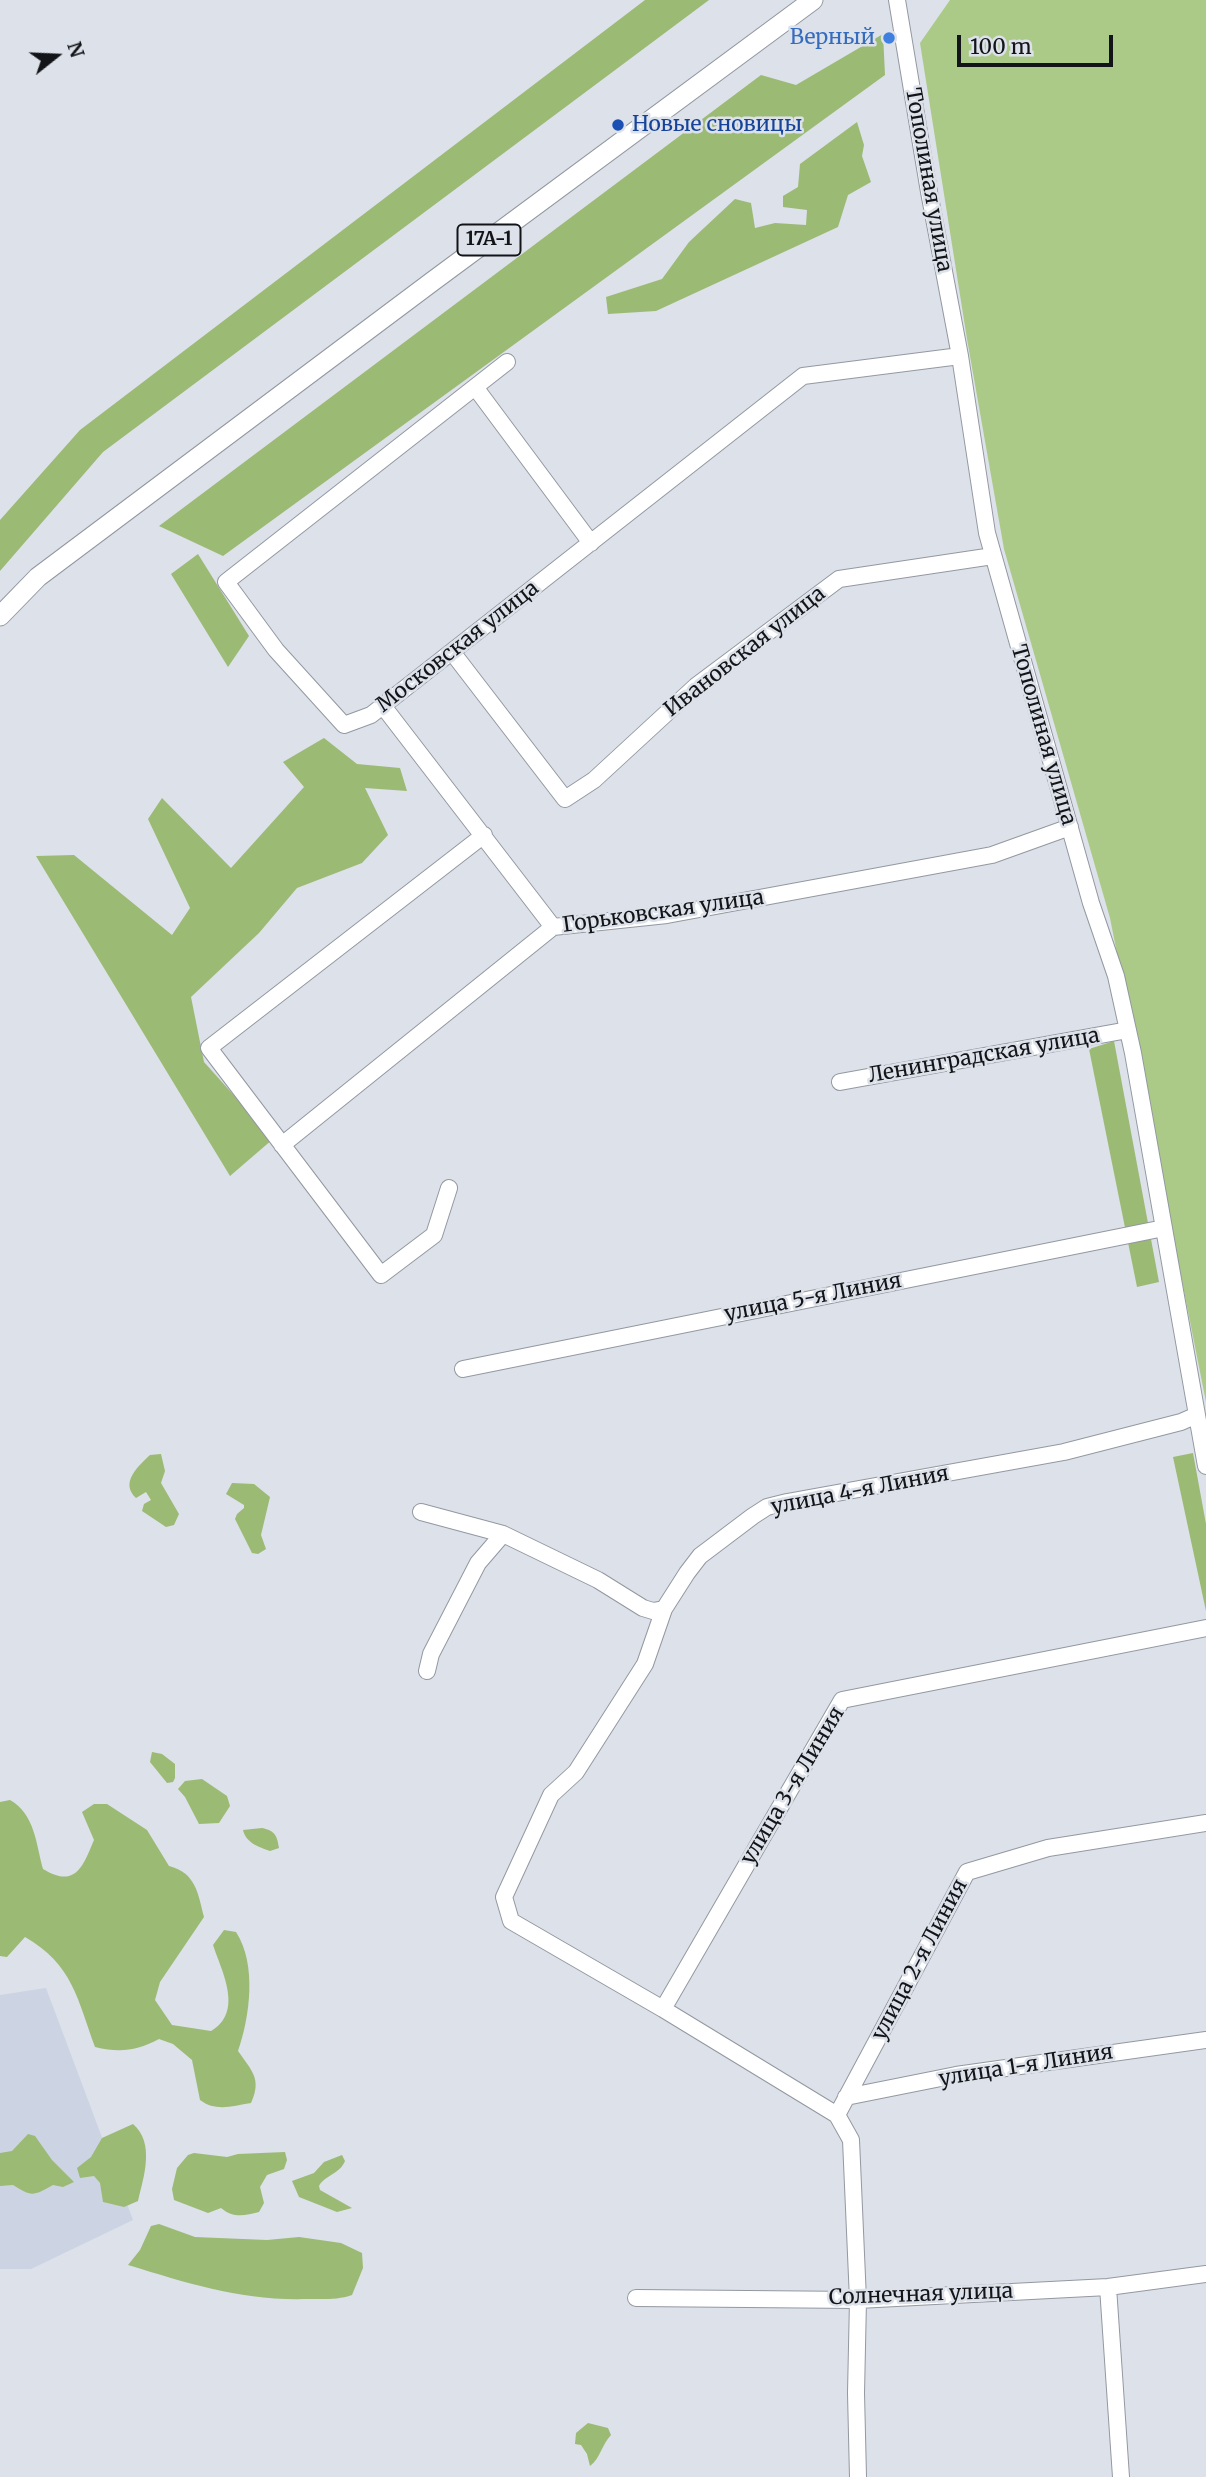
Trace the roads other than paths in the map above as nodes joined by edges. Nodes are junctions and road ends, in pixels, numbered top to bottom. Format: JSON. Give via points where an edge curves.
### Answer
{"nodes":[{"id":1,"x":813,"y":0,"type":"edge"},
{"id":2,"x":897,"y":0,"type":"edge"},
{"id":3,"x":960,"y":356,"type":"junction"},
{"id":4,"x":507,"y":362,"type":"dead end"},
{"id":5,"x":475,"y":387,"type":"junction"},
{"id":6,"x":591,"y":543,"type":"junction"},
{"id":7,"x":993,"y":556,"type":"junction"},
{"id":8,"x":0,"y":616,"type":"edge"},
{"id":9,"x":453,"y":652,"type":"junction"},
{"id":10,"x":383,"y":706,"type":"junction"},
{"id":11,"x":1070,"y":827,"type":"junction"},
{"id":12,"x":484,"y":835,"type":"junction"},
{"id":13,"x":553,"y":927,"type":"junction"},
{"id":14,"x":1128,"y":1030,"type":"junction"},
{"id":15,"x":840,"y":1082,"type":"dead end"},
{"id":16,"x":282,"y":1145,"type":"junction"},
{"id":17,"x":449,"y":1188,"type":"dead end"},
{"id":18,"x":1164,"y":1228,"type":"junction"},
{"id":19,"x":463,"y":1369,"type":"dead end"},
{"id":20,"x":1197,"y":1415,"type":"junction"},
{"id":21,"x":1206,"y":1466,"type":"edge"},
{"id":22,"x":421,"y":1511,"type":"dead end"},
{"id":23,"x":503,"y":1534,"type":"junction"},
{"id":24,"x":664,"y":1609,"type":"junction"},
{"id":25,"x":1206,"y":1629,"type":"edge"},
{"id":26,"x":427,"y":1671,"type":"dead end"},
{"id":27,"x":1206,"y":1823,"type":"edge"},
{"id":28,"x":663,"y":2009,"type":"junction"},
{"id":29,"x":1206,"y":2040,"type":"edge"},
{"id":30,"x":846,"y":2097,"type":"junction"},
{"id":31,"x":837,"y":2115,"type":"junction"},
{"id":32,"x":1206,"y":2274,"type":"edge"},
{"id":33,"x":1108,"y":2287,"type":"junction"},
{"id":34,"x":636,"y":2298,"type":"dead end"},
{"id":35,"x":858,"y":2300,"type":"junction"},
{"id":36,"x":858,"y":2477,"type":"edge"},
{"id":37,"x":1121,"y":2477,"type":"edge"}],
"edges":[{"from":1,"to":8,"type":"main road","number":"17А-1","via":[[49,569]]},
{"from":2,"to":3,"type":"street","name":"Тополиная улица"},
{"from":3,"to":6,"type":"street","name":"Московская улица","via":[[803,376]]},
{"from":3,"to":7,"type":"street","name":"Тополиная улица"},
{"from":4,"to":5,"type":"street","name":"Московская улица"},
{"from":5,"to":6,"type":"street"},
{"from":5,"to":10,"type":"street","name":"Московская улица","via":[[226,582],[276,650],[344,725],[371,716]]},
{"from":6,"to":9,"type":"street","name":"Московская улица"},
{"from":7,"to":9,"type":"street","name":"Ивановская улица","via":[[839,579],[696,686],[594,780],[565,799]]},
{"from":7,"to":11,"type":"street","name":"Тополиная улица"},
{"from":9,"to":10,"type":"street","name":"Московская улица"},
{"from":10,"to":12,"type":"street"},
{"from":11,"to":13,"type":"street","name":"Горьковская улица","via":[[992,855],[667,915]]},
{"from":11,"to":14,"type":"street","name":"Тополиная улица"},
{"from":12,"to":13,"type":"street"},
{"from":12,"to":16,"type":"street","via":[[209,1048]]},
{"from":13,"to":16,"type":"street","name":"Горьковская улица"},
{"from":14,"to":15,"type":"street","name":"Ленинградская улица"},
{"from":14,"to":18,"type":"street","name":"Тополиная улица"},
{"from":16,"to":17,"type":"street","via":[[381,1275],[434,1235]]},
{"from":18,"to":19,"type":"street","name":"улица 5-я Линия"},
{"from":18,"to":20,"type":"street","name":"Тополиная улица"},
{"from":20,"to":21,"type":"street","name":"Тополиная улица"},
{"from":20,"to":24,"type":"street","name":"улица 4-я Линия","via":[[1064,1452],[767,1507],[700,1556]]},
{"from":22,"to":23,"type":"street"},
{"from":23,"to":24,"type":"street","via":[[598,1580],[643,1608]]},
{"from":23,"to":26,"type":"street","via":[[478,1563],[431,1654]]},
{"from":24,"to":28,"type":"street","name":"улица 4-я Линия","via":[[645,1664],[576,1772],[551,1795],[504,1897],[511,1921]]},
{"from":25,"to":28,"type":"street","name":"улица 3-я Линия","via":[[842,1700]]},
{"from":27,"to":30,"type":"street","name":"улица 2-я Линия","via":[[1048,1848],[967,1872]]},
{"from":28,"to":31,"type":"street"},
{"from":29,"to":30,"type":"street","name":"улица 1-я Линия","via":[[956,2075]]},
{"from":30,"to":31,"type":"street","name":"улица 2-я Линия"},
{"from":31,"to":35,"type":"street","via":[[851,2140]]},
{"from":32,"to":33,"type":"street","name":"Солнечная улица"},
{"from":33,"to":35,"type":"street","name":"Солнечная улица"},
{"from":33,"to":37,"type":"street"},
{"from":34,"to":35,"type":"street","name":"Солнечная улица"},
{"from":35,"to":36,"type":"street"}]}
